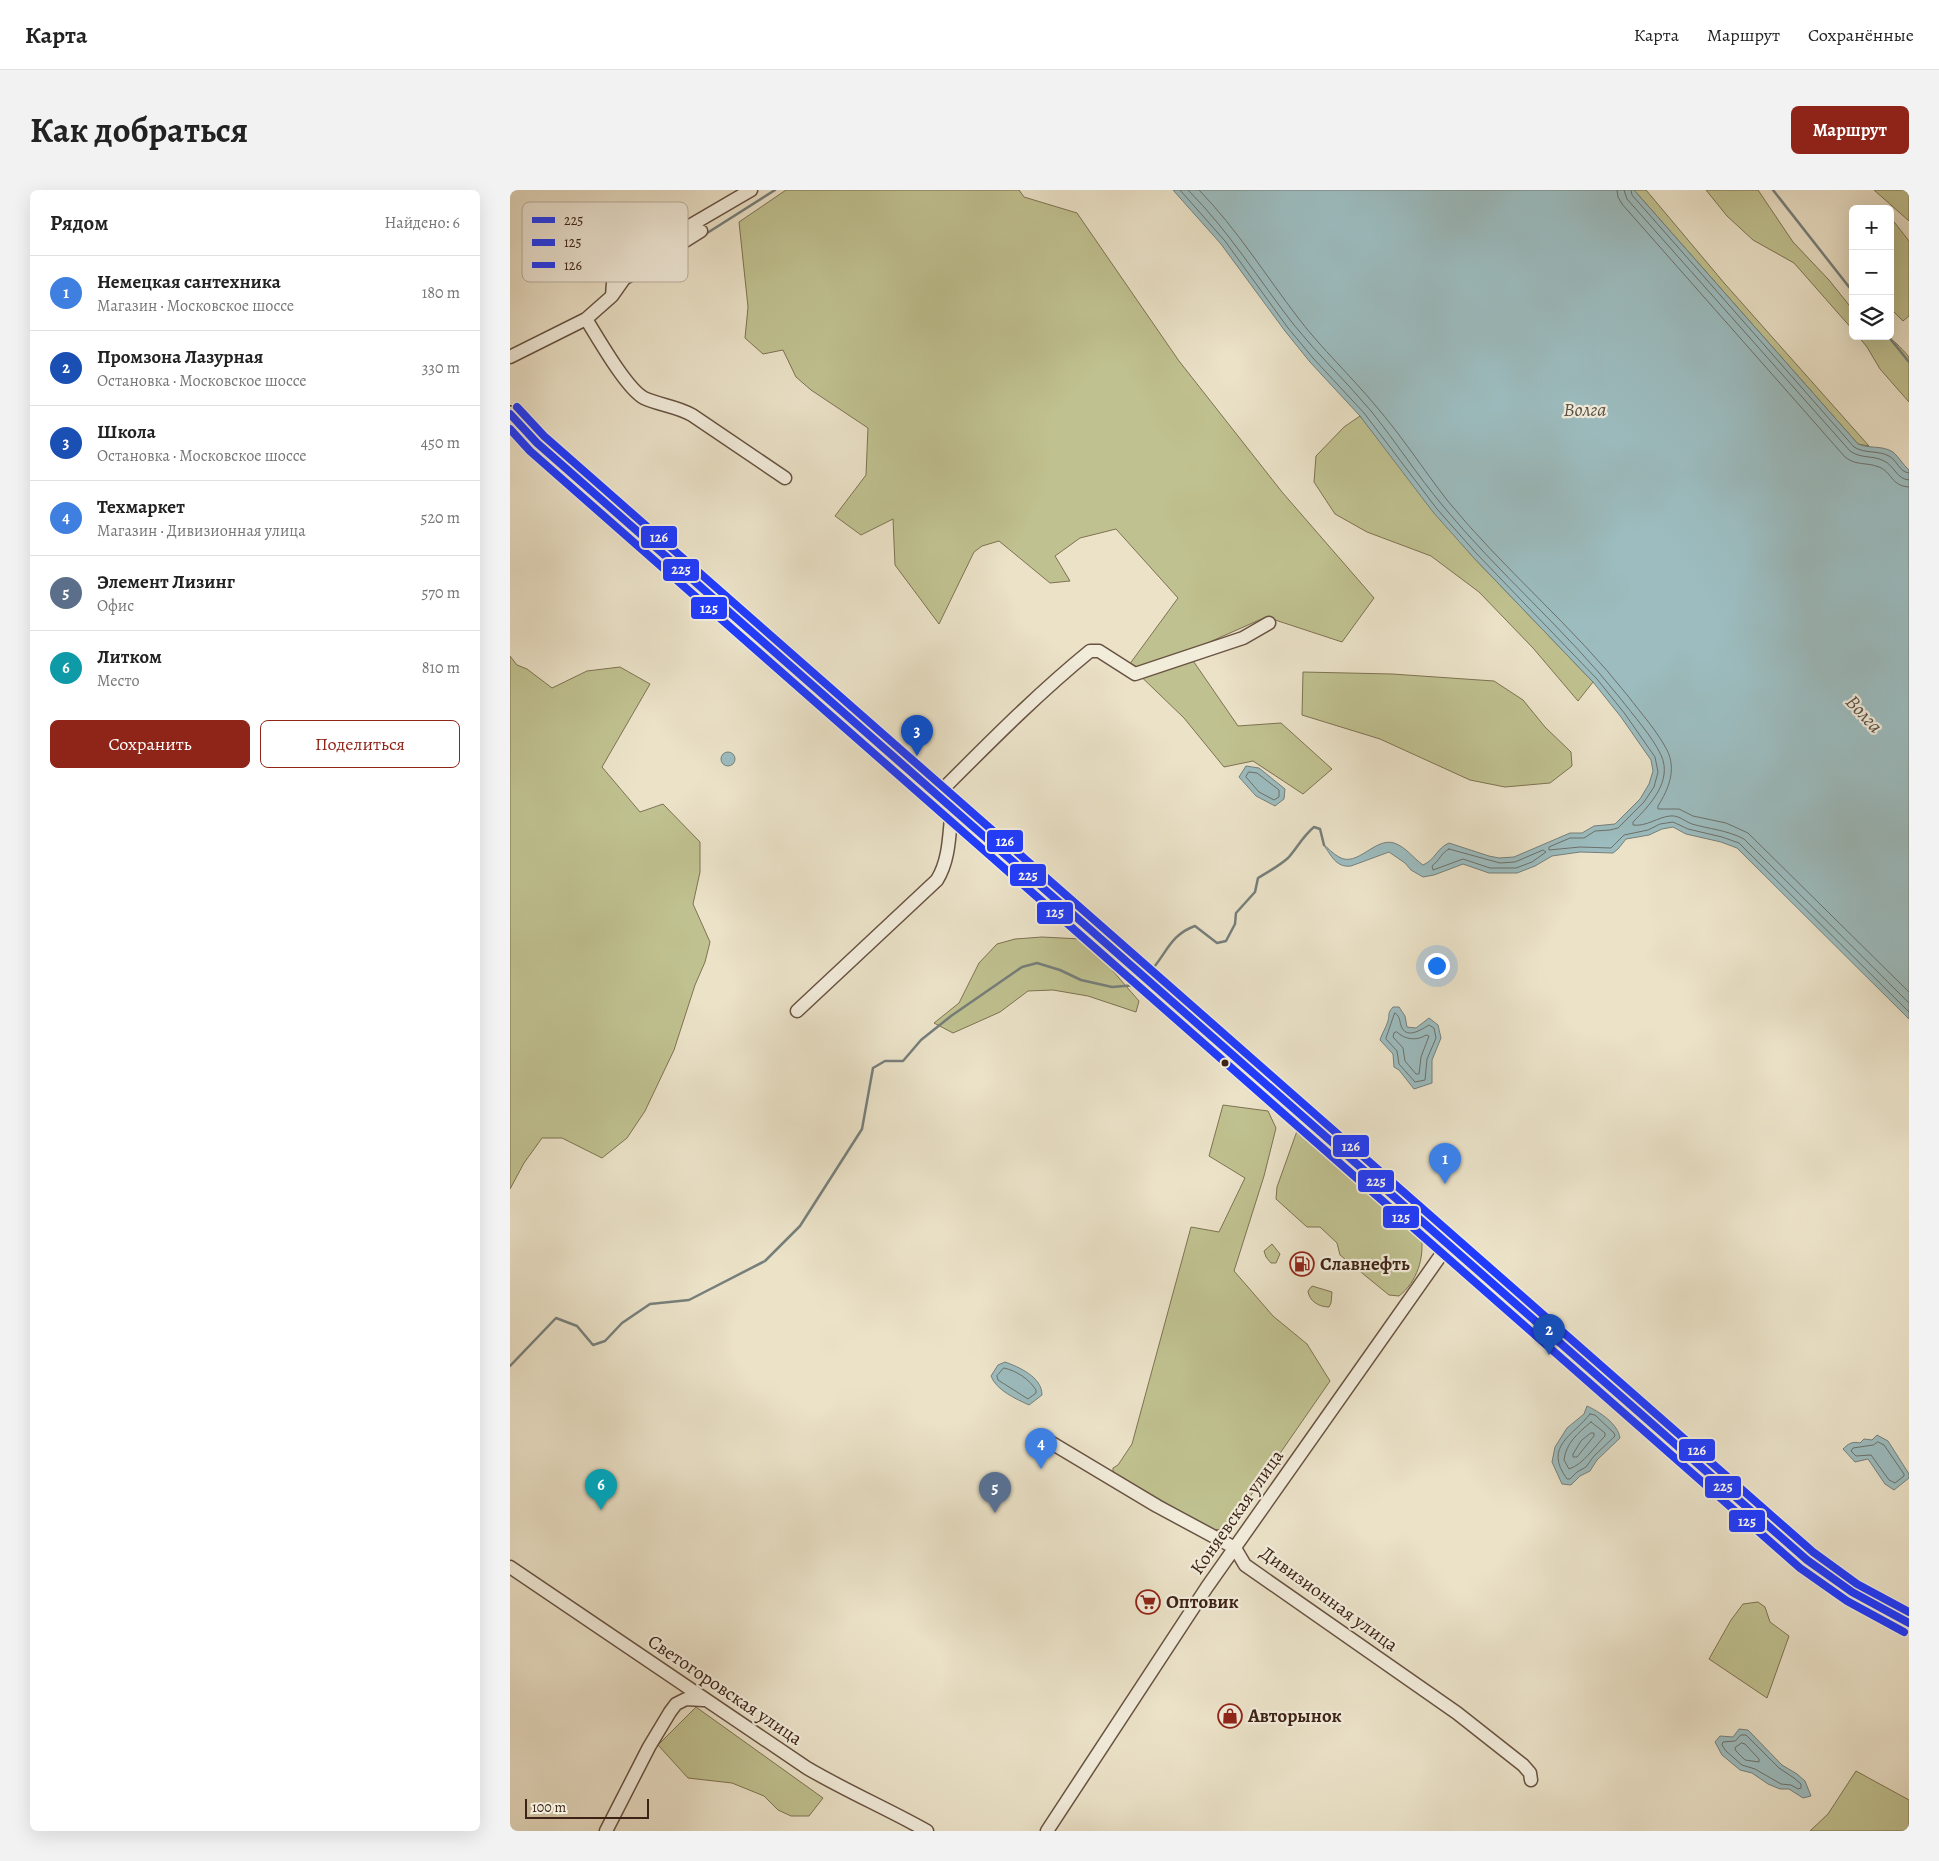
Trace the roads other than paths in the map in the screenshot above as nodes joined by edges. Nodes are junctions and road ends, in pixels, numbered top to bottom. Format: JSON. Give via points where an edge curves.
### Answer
{"nodes":[{"id":1,"x":751,"y":190,"type":"edge"},
{"id":2,"x":688,"y":227,"type":"edge"},
{"id":3,"x":701,"y":231,"type":"dead end"},
{"id":4,"x":688,"y":239,"type":"edge"},
{"id":5,"x":613,"y":282,"type":"edge"},
{"id":6,"x":622,"y":282,"type":"edge"},
{"id":7,"x":612,"y":296,"type":"junction"},
{"id":8,"x":586,"y":319,"type":"junction"},
{"id":9,"x":510,"y":357,"type":"edge"},
{"id":10,"x":510,"y":414,"type":"edge"},
{"id":11,"x":785,"y":478,"type":"dead end"},
{"id":12,"x":1269,"y":623,"type":"dead end"},
{"id":13,"x":937,"y":796,"type":"junction"},
{"id":14,"x":952,"y":808,"type":"junction"},
{"id":15,"x":797,"y":1011,"type":"dead end"},
{"id":16,"x":1448,"y":1245,"type":"junction"},
{"id":17,"x":1040,"y":1436,"type":"dead end"},
{"id":18,"x":1235,"y":1548,"type":"junction"},
{"id":19,"x":510,"y":1567,"type":"edge"},
{"id":20,"x":1909,"y":1623,"type":"edge"},
{"id":21,"x":708,"y":1702,"type":"junction"},
{"id":22,"x":1531,"y":1780,"type":"dead end"},
{"id":23,"x":606,"y":1831,"type":"edge"},
{"id":24,"x":927,"y":1831,"type":"edge"},
{"id":25,"x":1047,"y":1831,"type":"edge"}],
"edges":[{"from":1,"to":2,"type":"street"},
{"from":3,"to":4,"type":"street"},
{"from":5,"to":7,"type":"street"},
{"from":6,"to":7,"type":"street"},
{"from":7,"to":8,"type":"street"},
{"from":8,"to":9,"type":"street"},
{"from":8,"to":11,"type":"street","via":[[637,393],[680,408]]},
{"from":10,"to":13,"type":"main road","via":[[545,450]]},
{"from":12,"to":13,"type":"street","via":[[1243,638],[1135,674],[1100,651],[1090,651],[996,736]]},
{"from":13,"to":14,"type":"main road"},
{"from":14,"to":15,"type":"street","via":[[946,860],[936,880]]},
{"from":14,"to":16,"type":"main road"},
{"from":16,"to":18,"type":"street","name":"Коняевская улица"},
{"from":16,"to":20,"type":"main road","via":[[1807,1560],[1848,1589]]},
{"from":17,"to":18,"type":"street","name":"Дивизионная улица","via":[[1156,1506]]},
{"from":18,"to":22,"type":"street","name":"Дивизионная улица","via":[[1245,1565],[1457,1713],[1523,1765]]},
{"from":18,"to":25,"type":"street","name":"Коняевская улица","via":[[1183,1621]]},
{"from":19,"to":21,"type":"street","name":"Светогоровская улица"},
{"from":21,"to":23,"type":"street","via":[[686,1698],[676,1704],[649,1747]]},
{"from":21,"to":24,"type":"street","name":"Светогоровская улица","via":[[837,1786]]}]}
